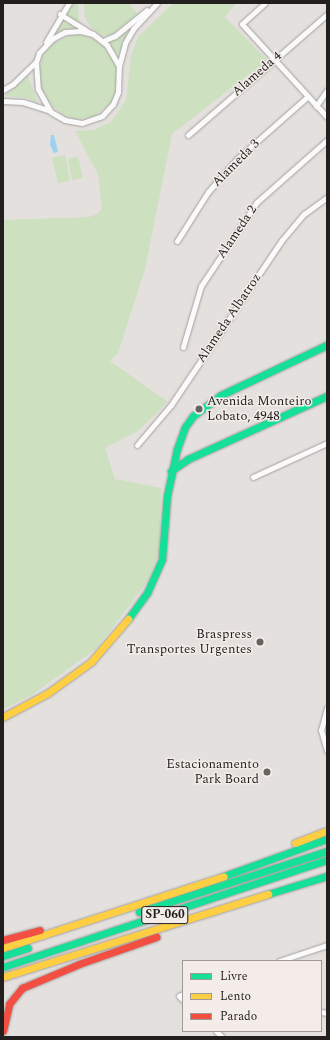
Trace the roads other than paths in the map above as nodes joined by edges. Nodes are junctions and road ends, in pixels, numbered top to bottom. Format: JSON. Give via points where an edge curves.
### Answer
{"nodes":[{"id":1,"x":69,"y":3,"type":"edge"},
{"id":2,"x":156,"y":3,"type":"edge"},
{"id":3,"x":265,"y":3,"type":"edge"},
{"id":4,"x":60,"y":14,"type":"junction"},
{"id":5,"x":327,"y":14,"type":"edge"},
{"id":6,"x":90,"y":33,"type":"junction"},
{"id":7,"x":103,"y":41,"type":"junction"},
{"id":8,"x":44,"y":46,"type":"junction"},
{"id":9,"x":274,"y":59,"type":"junction"},
{"id":10,"x":36,"y":62,"type":"junction"},
{"id":11,"x":119,"y":66,"type":"junction"},
{"id":12,"x":3,"y":90,"type":"edge"},
{"id":13,"x":327,"y":90,"type":"edge"},
{"id":14,"x":307,"y":97,"type":"junction"},
{"id":15,"x":3,"y":100,"type":"edge"},
{"id":16,"x":316,"y":106,"type":"junction"},
{"id":17,"x":51,"y":112,"type":"junction"},
{"id":18,"x":327,"y":117,"type":"edge"},
{"id":19,"x":188,"y":135,"type":"dead end"},
{"id":20,"x":327,"y":140,"type":"edge"},
{"id":21,"x":326,"y":197,"type":"edge"},
{"id":22,"x":177,"y":241,"type":"dead end"},
{"id":23,"x":327,"y":345,"type":"edge"},
{"id":24,"x":183,"y":347,"type":"dead end"},
{"id":25,"x":327,"y":396,"type":"edge"},
{"id":26,"x":327,"y":443,"type":"edge"},
{"id":27,"x":136,"y":445,"type":"dead end"},
{"id":28,"x":177,"y":449,"type":"junction"},
{"id":29,"x":188,"y":459,"type":"junction"},
{"id":30,"x":171,"y":471,"type":"junction"},
{"id":31,"x":253,"y":477,"type":"dead end"},
{"id":32,"x":327,"y":708,"type":"edge"},
{"id":33,"x":3,"y":717,"type":"edge"},
{"id":34,"x":327,"y":751,"type":"edge"},
{"id":35,"x":327,"y":831,"type":"edge"},
{"id":36,"x":327,"y":839,"type":"edge"},
{"id":37,"x":327,"y":851,"type":"edge"},
{"id":38,"x":327,"y":860,"type":"edge"},
{"id":39,"x":326,"y":877,"type":"edge"},
{"id":40,"x":215,"y":879,"type":"junction"},
{"id":41,"x":295,"y":887,"type":"junction"},
{"id":42,"x":259,"y":899,"type":"junction"},
{"id":43,"x":74,"y":926,"type":"junction"},
{"id":44,"x":4,"y":940,"type":"edge"},
{"id":45,"x":79,"y":944,"type":"junction"},
{"id":46,"x":327,"y":944,"type":"edge"},
{"id":47,"x":3,"y":948,"type":"edge"},
{"id":48,"x":3,"y":956,"type":"edge"},
{"id":49,"x":282,"y":960,"type":"edge"},
{"id":50,"x":3,"y":967,"type":"edge"},
{"id":51,"x":3,"y":977,"type":"edge"},
{"id":52,"x":3,"y":1031,"type":"edge"}],
"edges":[{"from":1,"to":4,"type":"street"},
{"from":2,"to":7,"type":"street","via":[[115,36]]},
{"from":2,"to":11,"type":"street","via":[[128,37]]},
{"from":3,"to":9,"type":"street","via":[[242,24]]},
{"from":4,"to":6,"type":"street"},
{"from":4,"to":8,"type":"street"},
{"from":5,"to":9,"type":"street","name":"Alameda 4"},
{"from":6,"to":7,"type":"street"},
{"from":6,"to":8,"type":"street","via":[[65,32]]},
{"from":7,"to":11,"type":"street"},
{"from":8,"to":10,"type":"street"},
{"from":9,"to":14,"type":"street"},
{"from":9,"to":19,"type":"street","name":"Alameda 4"},
{"from":10,"to":12,"type":"street"},
{"from":10,"to":17,"type":"street","via":[[38,89]]},
{"from":11,"to":17,"type":"street","via":[[118,92],[113,104],[102,116],[92,121],[73,122]]},
{"from":13,"to":16,"type":"street"},
{"from":14,"to":16,"type":"street"},
{"from":14,"to":22,"type":"street","name":"Alameda 3","via":[[238,158],[208,192]]},
{"from":15,"to":17,"type":"street","via":[[23,102]]},
{"from":16,"to":18,"type":"street"},
{"from":20,"to":24,"type":"street","name":"Alameda 2","via":[[257,202],[201,286]]},
{"from":21,"to":27,"type":"street","name":"Alameda Albatroz","via":[[304,214],[282,240],[171,405]]},
{"from":23,"to":28,"type":"main road","via":[[210,401],[187,424]]},
{"from":25,"to":29,"type":"main road"},
{"from":26,"to":31,"type":"street"},
{"from":28,"to":29,"type":"main road"},
{"from":28,"to":30,"type":"main road"},
{"from":29,"to":30,"type":"main road"},
{"from":30,"to":33,"type":"main road","via":[[162,560],[146,593],[115,637],[91,662],[42,697]]},
{"from":32,"to":34,"type":"street","via":[[322,736]]},
{"from":35,"to":40,"type":"main road","via":[[242,865]]},
{"from":36,"to":40,"type":"main road","number":"SP-060"},
{"from":37,"to":48,"type":"main road","number":"SP-060"},
{"from":38,"to":45,"type":"main road","number":"SP-060"},
{"from":39,"to":41,"type":"main road","number":"SP-060"},
{"from":40,"to":43,"type":"main road","number":"SP-060"},
{"from":41,"to":42,"type":"main road","number":"SP-060"},
{"from":41,"to":45,"type":"main road","via":[[268,889],[97,944]]},
{"from":42,"to":51,"type":"main road","number":"SP-060"},
{"from":42,"to":52,"type":"main road","via":[[214,918],[30,983],[14,995],[9,1004]]},
{"from":43,"to":44,"type":"main road","via":[[54,927]]},
{"from":43,"to":47,"type":"main road","number":"SP-060"},
{"from":45,"to":50,"type":"main road","number":"SP-060"},
{"from":46,"to":49,"type":"street"}]}
